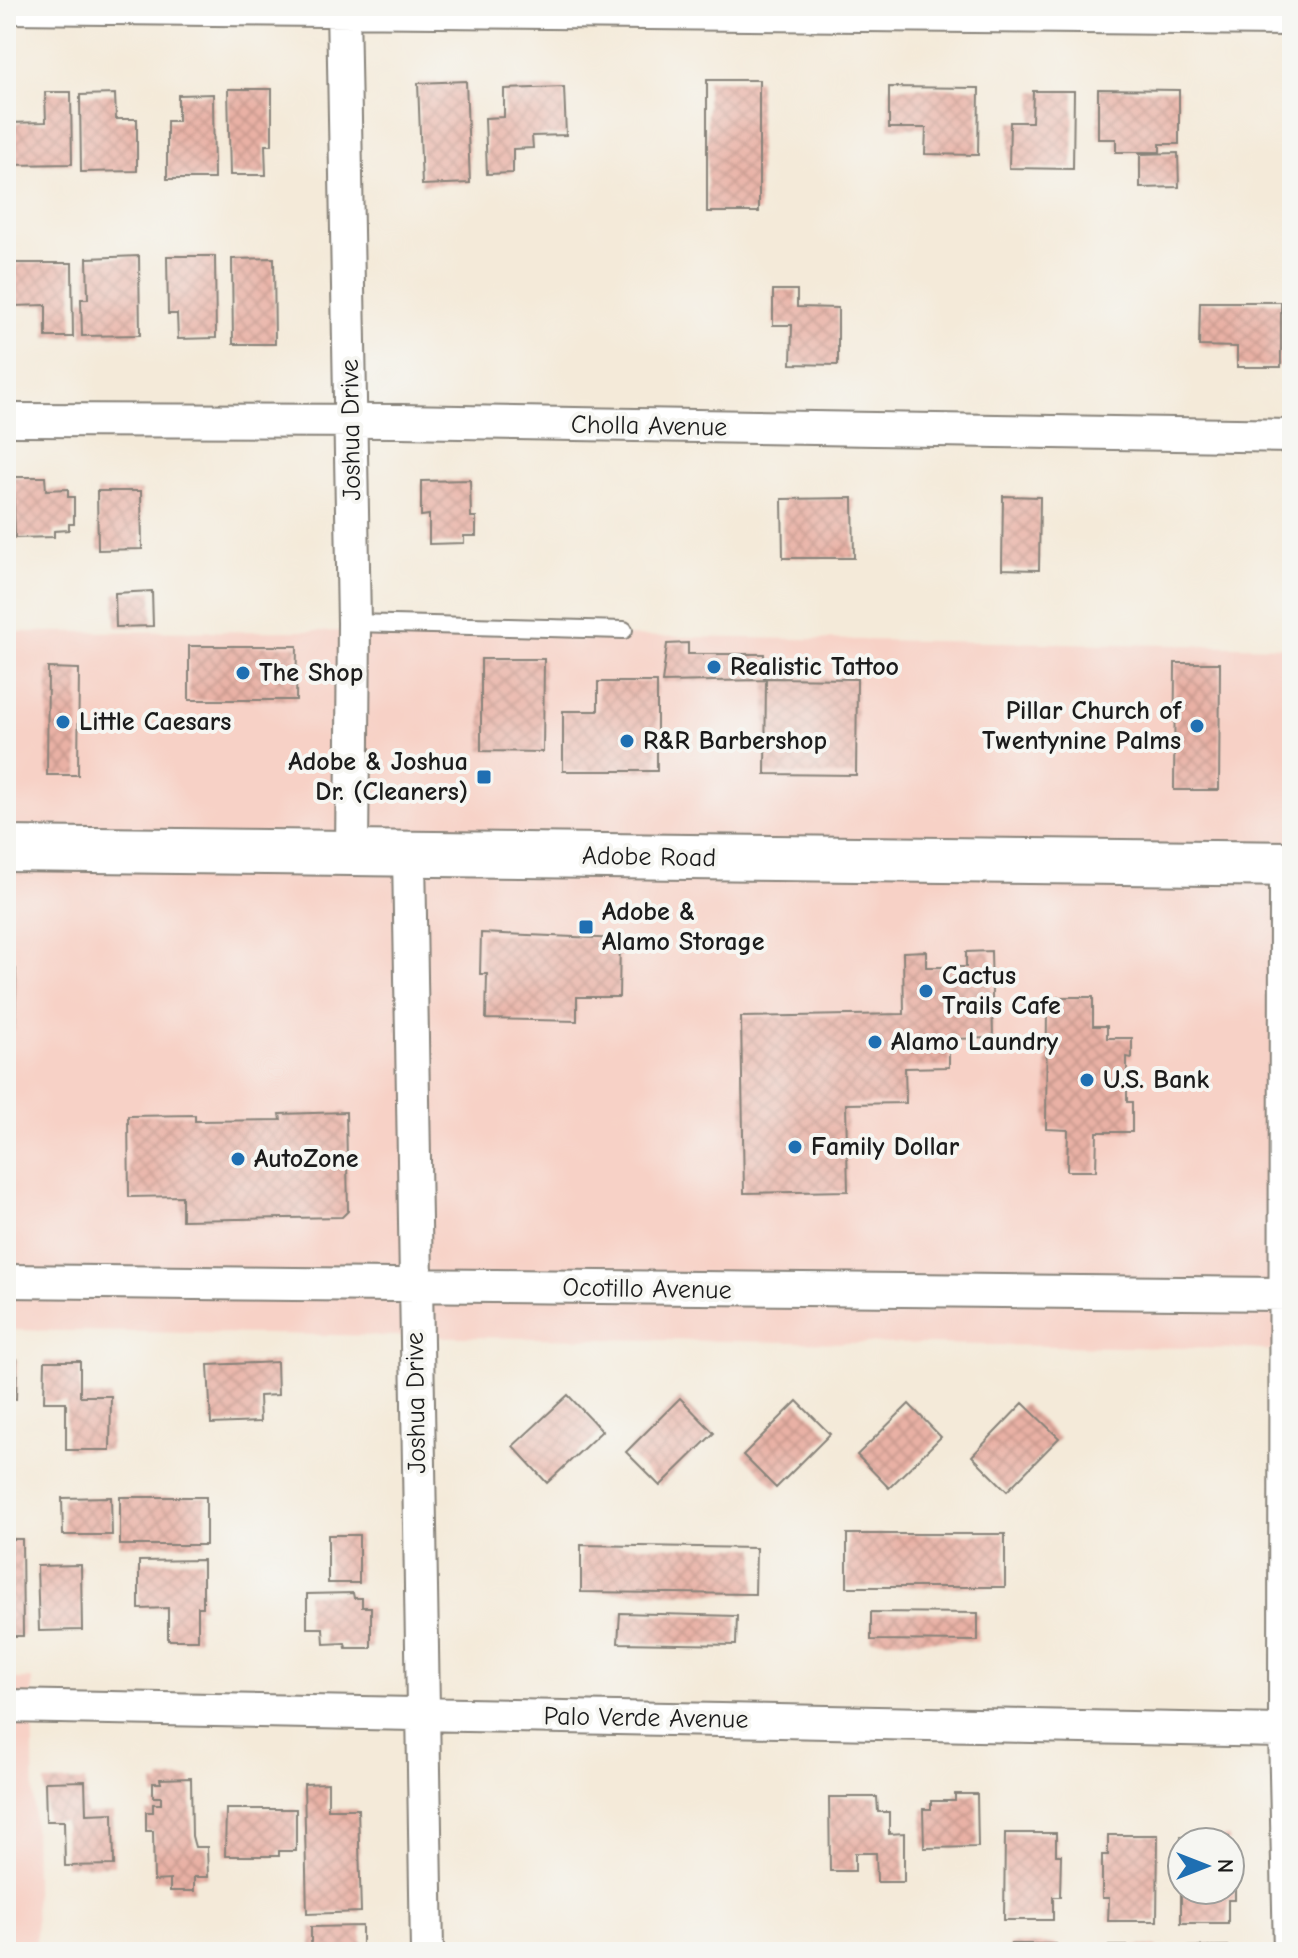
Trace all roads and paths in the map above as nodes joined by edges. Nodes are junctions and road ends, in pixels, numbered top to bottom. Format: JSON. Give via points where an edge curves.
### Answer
{"nodes":[{"id":1,"x":6,"y":7,"type":"edge"},
{"id":2,"x":343,"y":8,"type":"edge"},
{"id":3,"x":1292,"y":19,"type":"edge"},
{"id":4,"x":6,"y":420,"type":"edge"},
{"id":5,"x":351,"y":421,"type":"junction"},
{"id":6,"x":1292,"y":436,"type":"edge"},
{"id":7,"x":354,"y":623,"type":"junction"},
{"id":8,"x":624,"y":630,"type":"dead end"},
{"id":9,"x":6,"y":849,"type":"edge"},
{"id":10,"x":352,"y":854,"type":"junction"},
{"id":11,"x":409,"y":855,"type":"junction"},
{"id":12,"x":1289,"y":864,"type":"edge"},
{"id":13,"x":6,"y":1281,"type":"edge"},
{"id":14,"x":413,"y":1286,"type":"junction"},
{"id":15,"x":1288,"y":1294,"type":"junction"},
{"id":16,"x":1290,"y":1394,"type":"edge"},
{"id":17,"x":6,"y":1706,"type":"edge"},
{"id":18,"x":422,"y":1713,"type":"junction"},
{"id":19,"x":1285,"y":1731,"type":"junction"},
{"id":20,"x":427,"y":1952,"type":"edge"},
{"id":21,"x":1290,"y":1952,"type":"edge"}],
"edges":[{"from":1,"to":2,"type":"street"},
{"from":2,"to":3,"type":"street"},
{"from":2,"to":5,"type":"street","name":"Joshua Drive"},
{"from":4,"to":5,"type":"street","name":"Cholla Avenue"},
{"from":5,"to":6,"type":"street","name":"Cholla Avenue"},
{"from":5,"to":7,"type":"street","name":"Joshua Drive"},
{"from":7,"to":8,"type":"lane"},
{"from":7,"to":10,"type":"street","name":"Joshua Drive"},
{"from":9,"to":10,"type":"main road","name":"Adobe Road"},
{"from":10,"to":11,"type":"main road","name":"Adobe Road"},
{"from":11,"to":12,"type":"main road","name":"Adobe Road"},
{"from":11,"to":14,"type":"street","name":"Joshua Drive"},
{"from":12,"to":15,"type":"street"},
{"from":13,"to":14,"type":"street","name":"Ocotillo Avenue"},
{"from":14,"to":15,"type":"street","name":"Ocotillo Avenue"},
{"from":14,"to":18,"type":"street","name":"Joshua Drive"},
{"from":15,"to":16,"type":"street"},
{"from":16,"to":19,"type":"street"},
{"from":17,"to":18,"type":"street","name":"Palo Verde Avenue"},
{"from":18,"to":19,"type":"street","name":"Palo Verde Avenue"},
{"from":18,"to":20,"type":"street","name":"Joshua Drive"},
{"from":19,"to":21,"type":"street"}]}
